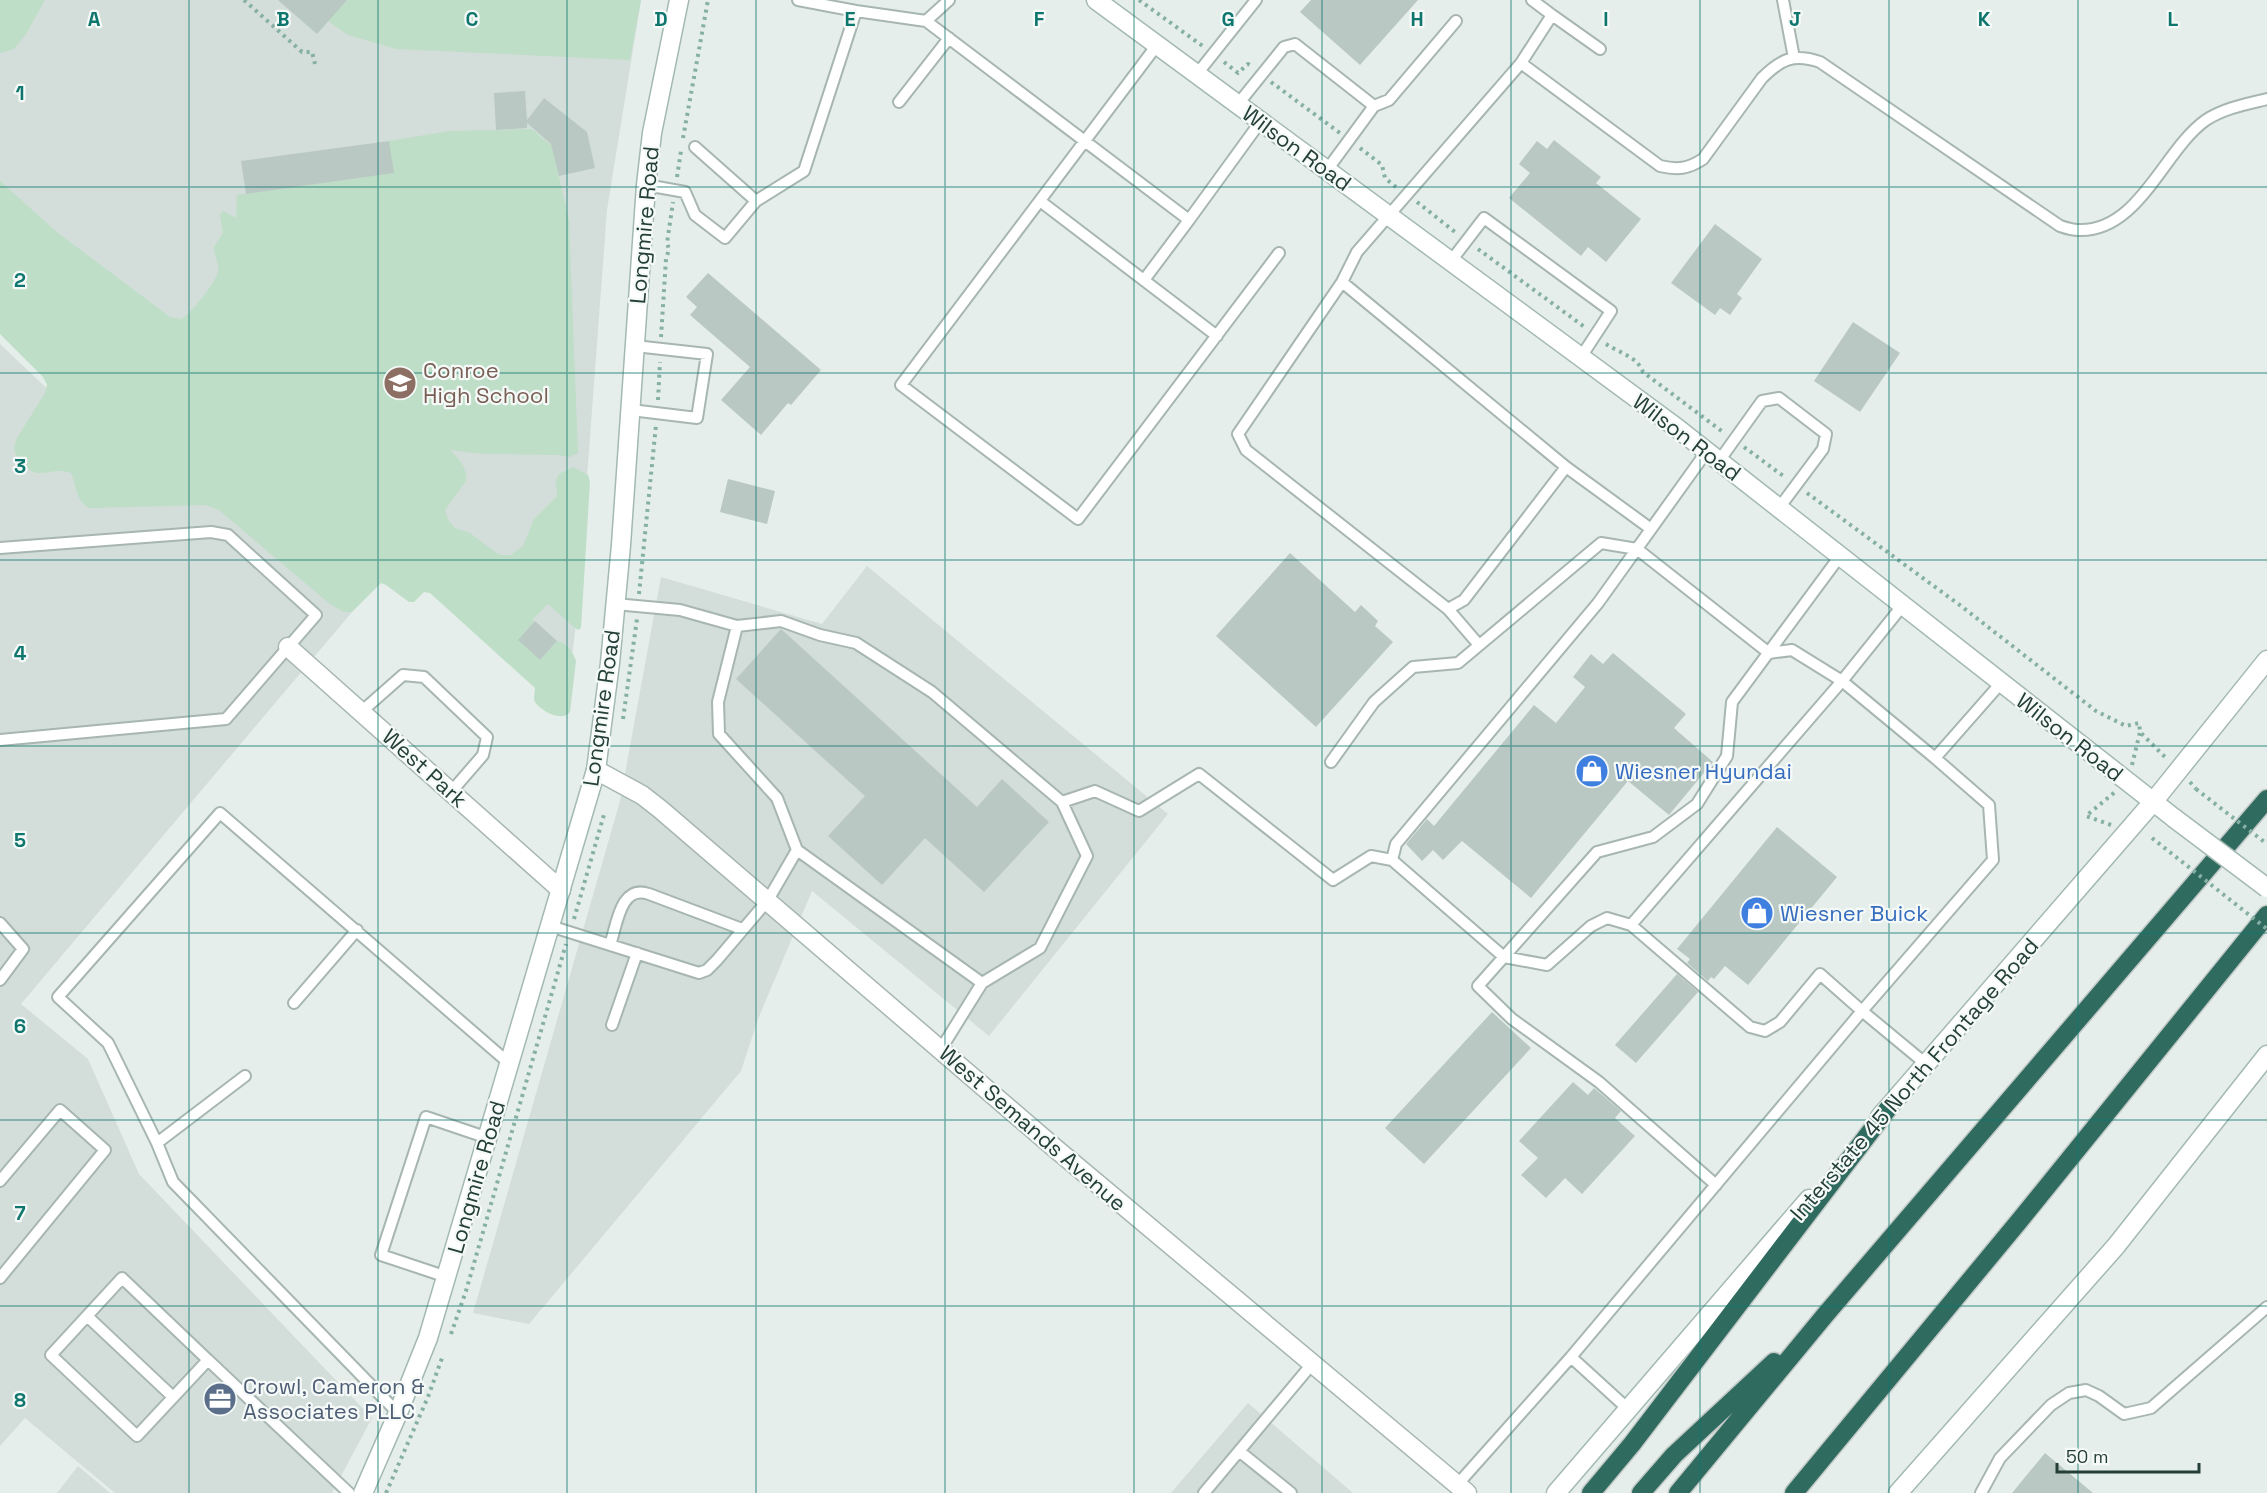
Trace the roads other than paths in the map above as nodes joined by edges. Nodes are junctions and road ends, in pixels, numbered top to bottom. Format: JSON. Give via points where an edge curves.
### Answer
{"nodes":[{"id":1,"x":679,"y":0,"type":"edge"},
{"id":2,"x":798,"y":0,"type":"edge"},
{"id":3,"x":949,"y":0,"type":"edge"},
{"id":4,"x":1096,"y":0,"type":"edge"},
{"id":5,"x":1256,"y":0,"type":"edge"},
{"id":6,"x":1532,"y":0,"type":"edge"},
{"id":7,"x":1783,"y":0,"type":"edge"},
{"id":8,"x":856,"y":11,"type":"junction"},
{"id":9,"x":1552,"y":15,"type":"junction"},
{"id":10,"x":926,"y":21,"type":"junction"},
{"id":11,"x":1456,"y":21,"type":"dead end"},
{"id":12,"x":949,"y":38,"type":"junction"},
{"id":13,"x":1157,"y":45,"type":"junction"},
{"id":14,"x":1600,"y":49,"type":"dead end"},
{"id":15,"x":1794,"y":58,"type":"junction"},
{"id":16,"x":1521,"y":63,"type":"junction"},
{"id":17,"x":1197,"y":74,"type":"junction"},
{"id":18,"x":2267,"y":99,"type":"edge"},
{"id":19,"x":899,"y":102,"type":"dead end"},
{"id":20,"x":1238,"y":104,"type":"junction"},
{"id":21,"x":1374,"y":106,"type":"junction"},
{"id":22,"x":1261,"y":121,"type":"junction"},
{"id":23,"x":1085,"y":141,"type":"junction"},
{"id":24,"x":695,"y":147,"type":"dead end"},
{"id":25,"x":1327,"y":170,"type":"junction"},
{"id":26,"x":646,"y":185,"type":"junction"},
{"id":27,"x":756,"y":201,"type":"junction"},
{"id":28,"x":1040,"y":201,"type":"junction"},
{"id":29,"x":1388,"y":215,"type":"junction"},
{"id":30,"x":1189,"y":220,"type":"junction"},
{"id":31,"x":1279,"y":253,"type":"dead end"},
{"id":32,"x":1451,"y":261,"type":"junction"},
{"id":33,"x":1144,"y":280,"type":"junction"},
{"id":34,"x":1342,"y":282,"type":"junction"},
{"id":35,"x":1217,"y":336,"type":"junction"},
{"id":36,"x":635,"y":346,"type":"junction"},
{"id":37,"x":1581,"y":357,"type":"junction"},
{"id":38,"x":631,"y":410,"type":"junction"},
{"id":39,"x":1713,"y":456,"type":"junction"},
{"id":40,"x":1566,"y":466,"type":"junction"},
{"id":41,"x":1779,"y":508,"type":"junction"},
{"id":42,"x":1651,"y":529,"type":"junction"},
{"id":43,"x":0,"y":548,"type":"edge"},
{"id":44,"x":1637,"y":549,"type":"junction"},
{"id":45,"x":1840,"y":556,"type":"junction"},
{"id":46,"x":615,"y":604,"type":"junction"},
{"id":47,"x":1903,"y":605,"type":"junction"},
{"id":48,"x":1448,"y":609,"type":"junction"},
{"id":49,"x":737,"y":626,"type":"junction"},
{"id":50,"x":1479,"y":645,"type":"junction"},
{"id":51,"x":288,"y":647,"type":"junction"},
{"id":52,"x":1769,"y":653,"type":"junction"},
{"id":53,"x":2267,"y":660,"type":"edge"},
{"id":54,"x":1842,"y":681,"type":"junction"},
{"id":55,"x":2001,"y":683,"type":"junction"},
{"id":56,"x":361,"y":712,"type":"junction"},
{"id":57,"x":0,"y":740,"type":"edge"},
{"id":58,"x":1935,"y":758,"type":"junction"},
{"id":59,"x":1331,"y":762,"type":"dead end"},
{"id":60,"x":596,"y":770,"type":"junction"},
{"id":61,"x":451,"y":792,"type":"junction"},
{"id":62,"x":1062,"y":802,"type":"junction"},
{"id":63,"x":2153,"y":802,"type":"junction"},
{"id":64,"x":2264,"y":802,"type":"edge"},
{"id":65,"x":797,"y":850,"type":"junction"},
{"id":66,"x":1392,"y":860,"type":"junction"},
{"id":67,"x":2267,"y":888,"type":"edge"},
{"id":68,"x":561,"y":890,"type":"junction"},
{"id":69,"x":768,"y":900,"type":"junction"},
{"id":70,"x":2267,"y":915,"type":"edge"},
{"id":71,"x":0,"y":923,"type":"edge"},
{"id":72,"x":1630,"y":925,"type":"junction"},
{"id":73,"x":550,"y":926,"type":"junction"},
{"id":74,"x":742,"y":929,"type":"junction"},
{"id":75,"x":357,"y":930,"type":"junction"},
{"id":76,"x":610,"y":945,"type":"junction"},
{"id":77,"x":637,"y":953,"type":"junction"},
{"id":78,"x":1504,"y":957,"type":"junction"},
{"id":79,"x":0,"y":980,"type":"edge"},
{"id":80,"x":982,"y":983,"type":"junction"},
{"id":81,"x":294,"y":1003,"type":"dead end"},
{"id":82,"x":1862,"y":1011,"type":"junction"},
{"id":83,"x":612,"y":1025,"type":"dead end"},
{"id":84,"x":941,"y":1049,"type":"junction"},
{"id":85,"x":2267,"y":1055,"type":"edge"},
{"id":86,"x":510,"y":1064,"type":"junction"},
{"id":87,"x":1926,"y":1064,"type":"junction"},
{"id":88,"x":245,"y":1077,"type":"dead end"},
{"id":89,"x":1890,"y":1106,"type":"junction"},
{"id":90,"x":488,"y":1138,"type":"junction"},
{"id":91,"x":157,"y":1143,"type":"junction"},
{"id":92,"x":0,"y":1181,"type":"edge"},
{"id":93,"x":1716,"y":1185,"type":"junction"},
{"id":94,"x":447,"y":1277,"type":"junction"},
{"id":95,"x":0,"y":1278,"type":"edge"},
{"id":96,"x":2267,"y":1307,"type":"edge"},
{"id":97,"x":1826,"y":1314,"type":"junction"},
{"id":98,"x":87,"y":1316,"type":"junction"},
{"id":99,"x":1571,"y":1357,"type":"junction"},
{"id":100,"x":208,"y":1360,"type":"junction"},
{"id":101,"x":1312,"y":1364,"type":"junction"},
{"id":102,"x":173,"y":1397,"type":"junction"},
{"id":103,"x":1628,"y":1409,"type":"junction"},
{"id":104,"x":398,"y":1413,"type":"junction"},
{"id":105,"x":1239,"y":1451,"type":"junction"},
{"id":106,"x":1462,"y":1489,"type":"edge"},
{"id":107,"x":349,"y":1493,"type":"edge"},
{"id":108,"x":363,"y":1493,"type":"edge"},
{"id":109,"x":1204,"y":1493,"type":"edge"},
{"id":110,"x":1291,"y":1493,"type":"edge"},
{"id":111,"x":1556,"y":1493,"type":"edge"},
{"id":112,"x":1591,"y":1493,"type":"edge"},
{"id":113,"x":1641,"y":1493,"type":"edge"},
{"id":114,"x":1678,"y":1493,"type":"edge"},
{"id":115,"x":1794,"y":1493,"type":"edge"},
{"id":116,"x":1898,"y":1493,"type":"edge"},
{"id":117,"x":1981,"y":1493,"type":"edge"}],
"edges":[{"from":1,"to":26,"type":"main road","name":"Longmire Road","via":[[652,133]]},
{"from":2,"to":8,"type":"lane"},
{"from":3,"to":10,"type":"lane"},
{"from":4,"to":13,"type":"main road","name":"Wilson Road"},
{"from":5,"to":17,"type":"lane"},
{"from":6,"to":9,"type":"lane"},
{"from":7,"to":15,"type":"lane"},
{"from":8,"to":10,"type":"lane"},
{"from":8,"to":27,"type":"lane","via":[[804,171]]},
{"from":9,"to":14,"type":"lane"},
{"from":9,"to":16,"type":"lane"},
{"from":10,"to":12,"type":"lane"},
{"from":11,"to":21,"type":"lane","via":[[1389,100]]},
{"from":12,"to":19,"type":"lane"},
{"from":12,"to":23,"type":"lane"},
{"from":13,"to":17,"type":"main road","name":"Wilson Road"},
{"from":13,"to":23,"type":"lane"},
{"from":15,"to":16,"type":"lane","via":[[1786,59],[1762,78],[1703,159],[1677,170],[1660,166]]},
{"from":15,"to":18,"type":"lane","via":[[1820,62],[2060,226],[2078,230],[2115,220],[2132,207],[2207,119]]},
{"from":16,"to":29,"type":"lane"},
{"from":17,"to":20,"type":"main road","name":"Wilson Road"},
{"from":20,"to":21,"type":"lane","via":[[1284,47],[1295,44]]},
{"from":20,"to":22,"type":"main road","name":"Wilson Road"},
{"from":21,"to":25,"type":"lane"},
{"from":22,"to":25,"type":"main road","name":"Wilson Road"},
{"from":22,"to":30,"type":"lane"},
{"from":23,"to":28,"type":"lane"},
{"from":23,"to":30,"type":"lane"},
{"from":24,"to":27,"type":"lane"},
{"from":25,"to":29,"type":"main road","name":"Wilson Road"},
{"from":26,"to":27,"type":"lane","via":[[685,192],[695,215],[724,238]]},
{"from":26,"to":36,"type":"main road","name":"Longmire Road"},
{"from":28,"to":33,"type":"lane"},
{"from":28,"to":35,"type":"lane","via":[[901,385],[1078,519]]},
{"from":29,"to":32,"type":"main road","name":"Wilson Road"},
{"from":29,"to":34,"type":"lane","via":[[1357,252]]},
{"from":30,"to":33,"type":"lane"},
{"from":31,"to":35,"type":"lane"},
{"from":32,"to":37,"type":"main road","name":"Wilson Road"},
{"from":32,"to":37,"type":"lane","via":[[1484,218],[1611,311]]},
{"from":33,"to":35,"type":"lane"},
{"from":34,"to":40,"type":"lane"},
{"from":34,"to":48,"type":"lane","via":[[1238,434],[1246,450]]},
{"from":36,"to":38,"type":"main road","name":"Longmire Road"},
{"from":36,"to":38,"type":"lane","via":[[707,354],[697,418]]},
{"from":37,"to":39,"type":"main road","name":"Wilson Road"},
{"from":38,"to":46,"type":"main road","name":"Longmire Road"},
{"from":39,"to":41,"type":"main road","name":"Wilson Road"},
{"from":39,"to":41,"type":"lane","via":[[1734,440],[1762,400],[1779,398],[1826,434],[1823,449]]},
{"from":39,"to":42,"type":"lane"},
{"from":40,"to":42,"type":"lane"},
{"from":40,"to":48,"type":"lane","via":[[1464,600]]},
{"from":41,"to":45,"type":"main road","name":"Wilson Road"},
{"from":42,"to":44,"type":"lane"},
{"from":43,"to":51,"type":"lane","via":[[211,532],[228,536],[316,615]]},
{"from":44,"to":50,"type":"lane","via":[[1601,543]]},
{"from":44,"to":52,"type":"lane"},
{"from":44,"to":66,"type":"lane","via":[[1598,603],[1396,844]]},
{"from":45,"to":47,"type":"main road","name":"Wilson Road"},
{"from":45,"to":52,"type":"lane"},
{"from":46,"to":49,"type":"lane","via":[[680,610]]},
{"from":46,"to":60,"type":"main road","name":"Longmire Road"},
{"from":47,"to":54,"type":"lane"},
{"from":47,"to":55,"type":"main road","name":"Wilson Road"},
{"from":48,"to":50,"type":"lane"},
{"from":49,"to":62,"type":"lane","via":[[781,621],[856,643],[932,692]]},
{"from":49,"to":65,"type":"lane","via":[[718,702],[719,734],[777,798]]},
{"from":50,"to":59,"type":"lane","via":[[1458,663],[1413,667],[1374,702]]},
{"from":51,"to":56,"type":"main road","name":"West Park"},
{"from":51,"to":57,"type":"lane","via":[[226,719]]},
{"from":52,"to":54,"type":"lane","via":[[1792,650]]},
{"from":52,"to":78,"type":"lane","via":[[1732,702],[1727,756],[1697,804],[1653,837],[1597,852]]},
{"from":53,"to":63,"type":"main road","name":"Interstate 45 North Frontage Road"},
{"from":54,"to":58,"type":"lane"},
{"from":54,"to":72,"type":"lane"},
{"from":55,"to":58,"type":"lane"},
{"from":55,"to":63,"type":"main road","name":"Wilson Road"},
{"from":56,"to":61,"type":"main road","name":"West Park"},
{"from":56,"to":61,"type":"lane","via":[[403,675],[424,677],[487,737],[483,755]]},
{"from":58,"to":82,"type":"lane","via":[[1989,805],[1993,860]]},
{"from":60,"to":68,"type":"main road","name":"Longmire Road"},
{"from":60,"to":69,"type":"main road","name":"West Semands Avenue","via":[[642,795]]},
{"from":61,"to":68,"type":"main road","name":"West Park"},
{"from":62,"to":66,"type":"lane","via":[[1095,791],[1139,811],[1199,774],[1333,880],[1371,856]]},
{"from":62,"to":80,"type":"lane","via":[[1087,856],[1040,948]]},
{"from":63,"to":67,"type":"main road","name":"Wilson Road","bridge":true},
{"from":63,"to":87,"type":"main road","name":"Interstate 45 North Frontage Road"},
{"from":64,"to":97,"type":"highway"},
{"from":65,"to":69,"type":"lane"},
{"from":65,"to":80,"type":"lane"},
{"from":66,"to":78,"type":"lane"},
{"from":68,"to":73,"type":"main road","name":"Longmire Road"},
{"from":69,"to":74,"type":"lane"},
{"from":69,"to":84,"type":"main road","name":"West Semands Avenue"},
{"from":70,"to":115,"type":"highway"},
{"from":71,"to":79,"type":"lane","via":[[23,950]]},
{"from":72,"to":78,"type":"lane","via":[[1607,918],[1591,926],[1547,965]]},
{"from":72,"to":82,"type":"lane","via":[[1750,1027],[1765,1031],[1780,1022],[1820,974]]},
{"from":73,"to":76,"type":"lane"},
{"from":73,"to":86,"type":"main road","name":"Longmire Road"},
{"from":74,"to":76,"type":"lane","via":[[642,891],[627,897]]},
{"from":74,"to":77,"type":"lane","via":[[712,965],[699,973]]},
{"from":75,"to":81,"type":"lane"},
{"from":75,"to":86,"type":"lane"},
{"from":75,"to":91,"type":"lane","via":[[220,813],[57,997],[108,1043]]},
{"from":76,"to":77,"type":"lane"},
{"from":77,"to":83,"type":"lane"},
{"from":78,"to":93,"type":"lane","via":[[1478,986],[1512,1019],[1599,1082]]},
{"from":80,"to":84,"type":"lane"},
{"from":82,"to":87,"type":"lane"},
{"from":82,"to":93,"type":"lane"},
{"from":84,"to":101,"type":"main road","name":"West Semands Avenue"},
{"from":85,"to":116,"type":"main road","via":[[2116,1246]]},
{"from":86,"to":90,"type":"main road","name":"Longmire Road"},
{"from":87,"to":89,"type":"main road","name":"Interstate 45 North Frontage Road"},
{"from":88,"to":91,"type":"lane"},
{"from":89,"to":103,"type":"main road","name":"Interstate 45 North Frontage Road"},
{"from":89,"to":112,"type":"highway"},
{"from":90,"to":94,"type":"main road","name":"Longmire Road"},
{"from":90,"to":94,"type":"lane","via":[[426,1117],[381,1256]]},
{"from":91,"to":104,"type":"lane","via":[[173,1182]]},
{"from":92,"to":95,"type":"lane","via":[[60,1110],[105,1150]]},
{"from":93,"to":99,"type":"lane"},
{"from":94,"to":104,"type":"main road","name":"Longmire Road"},
{"from":96,"to":117,"type":"lane","via":[[2151,1408],[2124,1414],[2086,1390],[2069,1393],[2051,1405],[2000,1458]]},
{"from":97,"to":113,"type":"highway","via":[[1674,1455]]},
{"from":97,"to":114,"type":"highway"},
{"from":98,"to":100,"type":"lane","via":[[122,1278]]},
{"from":98,"to":102,"type":"lane"},
{"from":98,"to":102,"type":"lane","via":[[51,1354],[137,1436]]},
{"from":99,"to":103,"type":"lane"},
{"from":99,"to":106,"type":"lane"},
{"from":100,"to":102,"type":"lane"},
{"from":100,"to":107,"type":"lane"},
{"from":101,"to":105,"type":"lane"},
{"from":101,"to":106,"type":"main road","name":"West Semands Avenue"},
{"from":103,"to":111,"type":"main road","name":"Interstate 45 North Frontage Road"},
{"from":104,"to":108,"type":"main road","name":"Longmire Road"},
{"from":105,"to":109,"type":"lane"},
{"from":105,"to":110,"type":"lane"}]}
